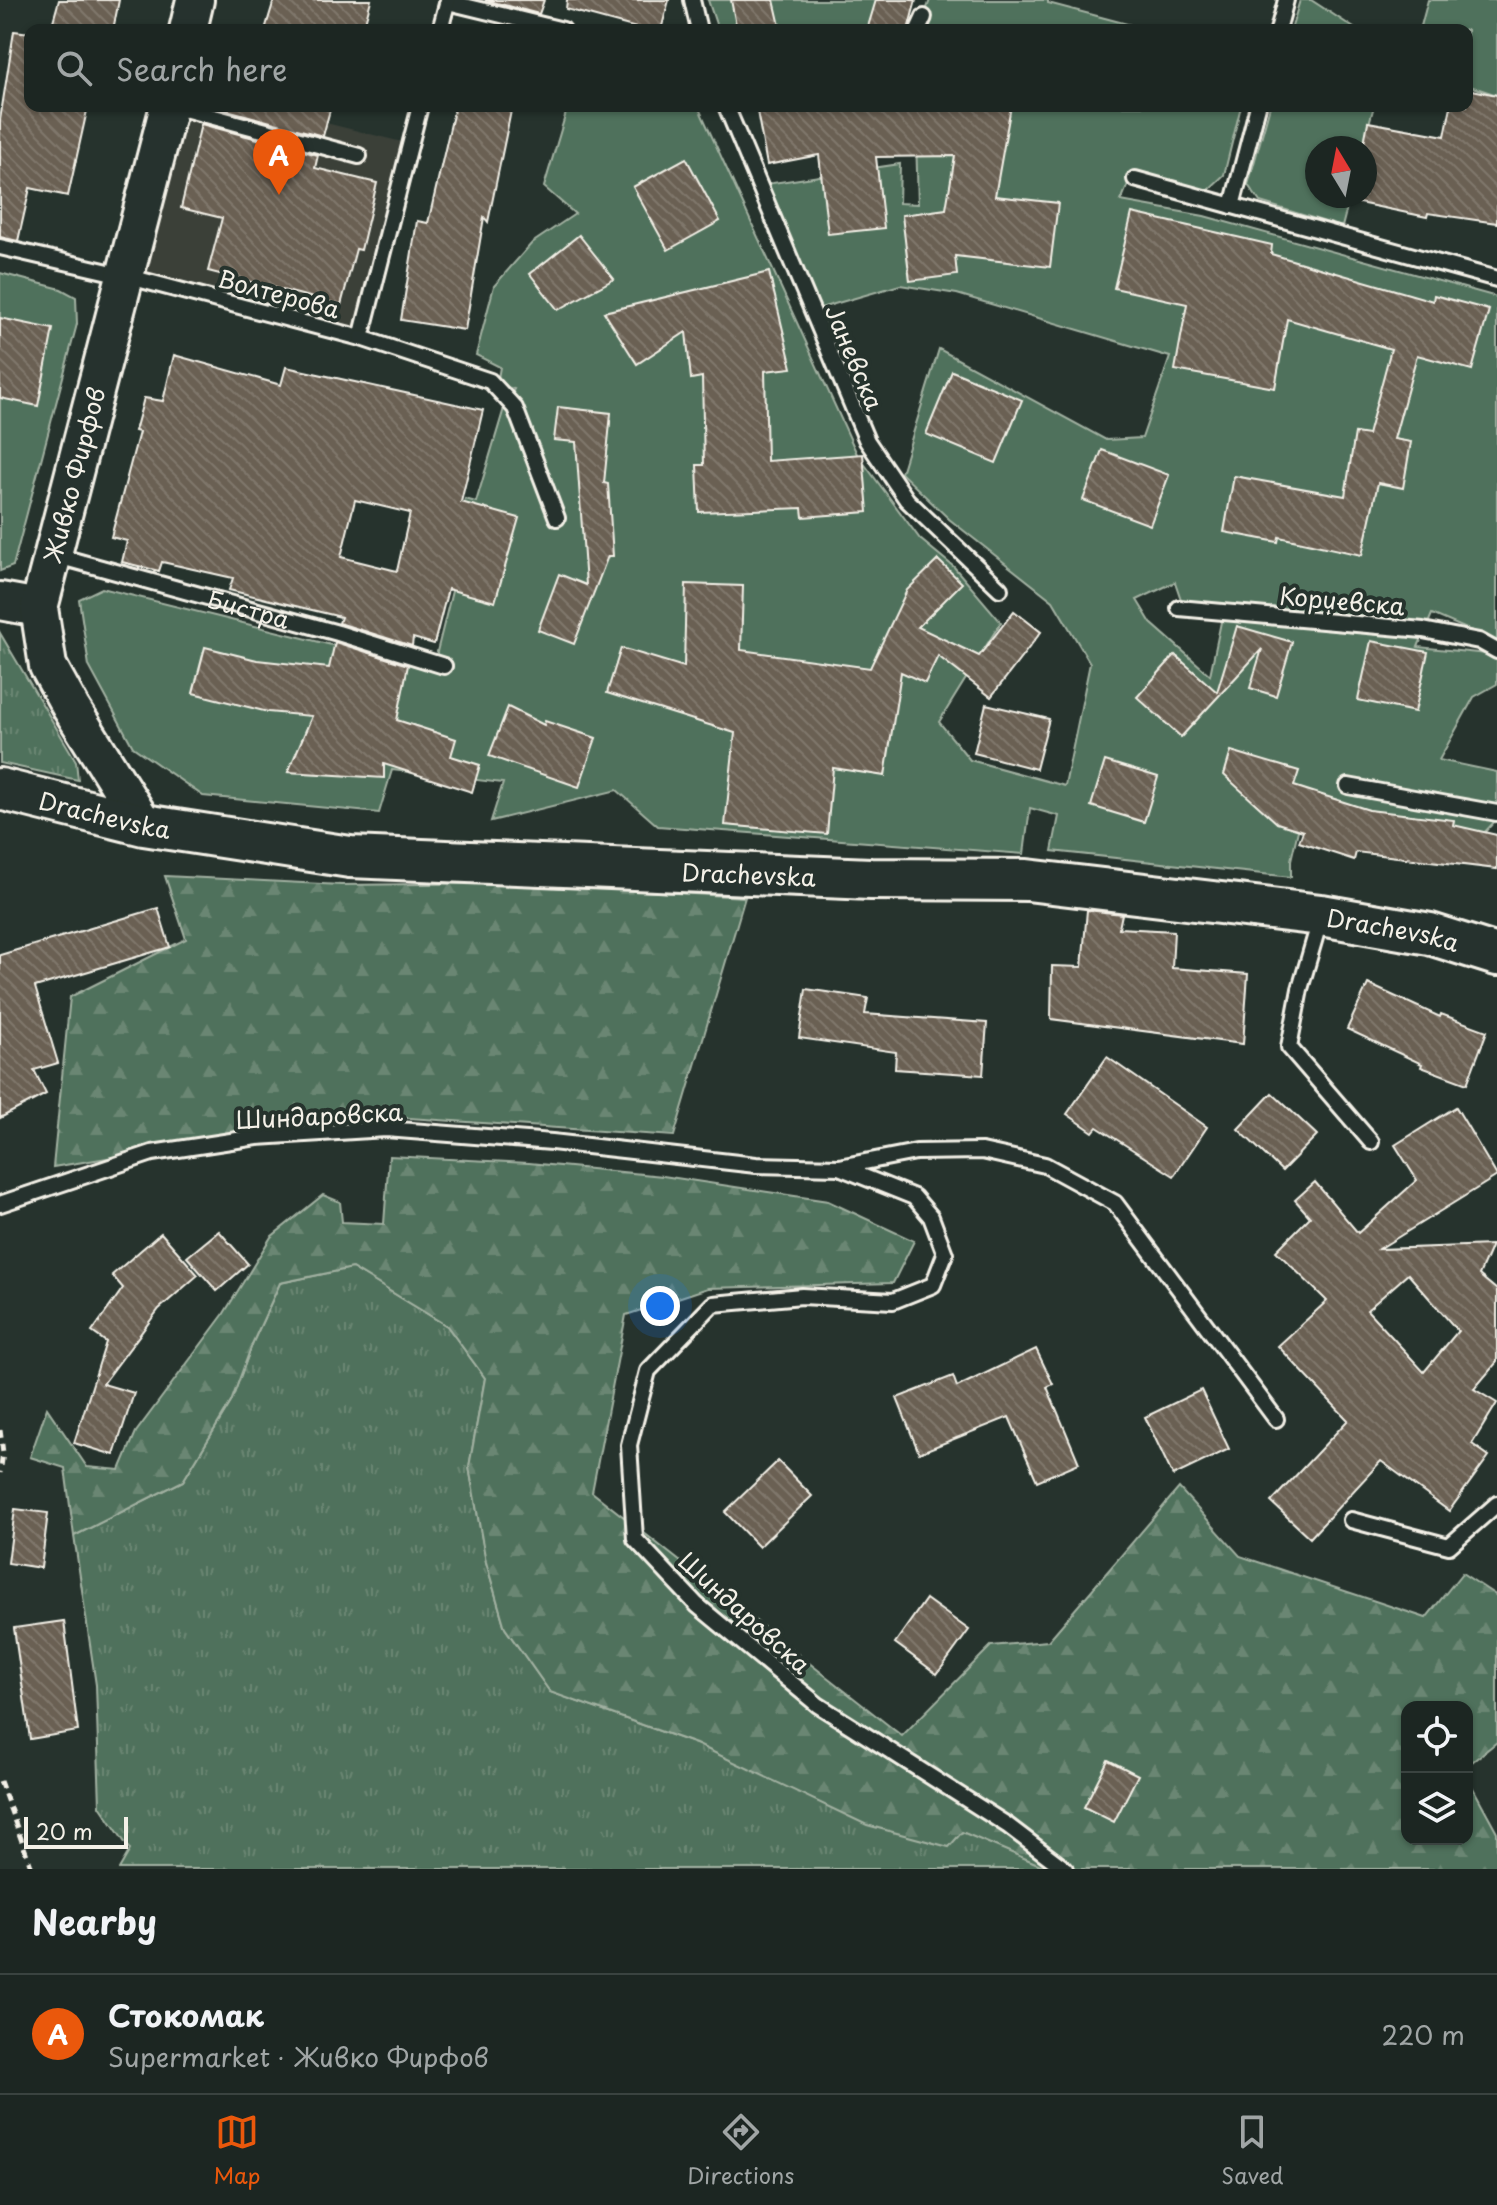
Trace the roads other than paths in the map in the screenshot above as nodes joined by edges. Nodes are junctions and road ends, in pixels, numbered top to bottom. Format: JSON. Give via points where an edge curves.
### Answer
{"nodes":[{"id":1,"x":195,"y":0,"type":"edge"},
{"id":2,"x":692,"y":0,"type":"edge"},
{"id":3,"x":1286,"y":0,"type":"edge"},
{"id":4,"x":448,"y":1,"type":"edge"},
{"id":5,"x":189,"y":24,"type":"edge"},
{"id":6,"x":442,"y":24,"type":"edge"},
{"id":7,"x":539,"y":24,"type":"edge"},
{"id":8,"x":698,"y":24,"type":"edge"},
{"id":9,"x":1280,"y":24,"type":"edge"},
{"id":10,"x":169,"y":112,"type":"edge"},
{"id":11,"x":194,"y":112,"type":"edge"},
{"id":12,"x":418,"y":112,"type":"edge"},
{"id":13,"x":729,"y":112,"type":"edge"},
{"id":14,"x":1256,"y":112,"type":"edge"},
{"id":15,"x":359,"y":156,"type":"dead end"},
{"id":16,"x":1135,"y":179,"type":"dead end"},
{"id":17,"x":1232,"y":206,"type":"junction"},
{"id":18,"x":0,"y":247,"type":"edge"},
{"id":19,"x":126,"y":276,"type":"junction"},
{"id":20,"x":1497,"y":279,"type":"edge"},
{"id":21,"x":361,"y":338,"type":"junction"},
{"id":22,"x":557,"y":518,"type":"dead end"},
{"id":23,"x":54,"y":554,"type":"junction"},
{"id":24,"x":1000,"y":589,"type":"dead end"},
{"id":25,"x":0,"y":601,"type":"edge"},
{"id":26,"x":39,"y":608,"type":"junction"},
{"id":27,"x":1179,"y":608,"type":"dead end"},
{"id":28,"x":1497,"y":651,"type":"edge"},
{"id":29,"x":444,"y":666,"type":"dead end"},
{"id":30,"x":1348,"y":786,"type":"dead end"},
{"id":31,"x":0,"y":789,"type":"edge"},
{"id":32,"x":1497,"y":813,"type":"edge"},
{"id":33,"x":144,"y":825,"type":"junction"},
{"id":34,"x":1321,"y":915,"type":"junction"},
{"id":35,"x":1497,"y":955,"type":"edge"},
{"id":36,"x":1371,"y":1142,"type":"dead end"},
{"id":37,"x":839,"y":1167,"type":"junction"},
{"id":38,"x":0,"y":1204,"type":"edge"},
{"id":39,"x":1276,"y":1419,"type":"dead end"},
{"id":40,"x":1497,"y":1504,"type":"edge"},
{"id":41,"x":1351,"y":1520,"type":"dead end"},
{"id":42,"x":1065,"y":1869,"type":"edge"}],
"edges":[{"from":1,"to":5,"type":"street"},
{"from":2,"to":8,"type":"lane"},
{"from":3,"to":9,"type":"lane"},
{"from":4,"to":6,"type":"lane"},
{"from":4,"to":7,"type":"lane"},
{"from":10,"to":19,"type":"street","name":"Живко Фирфов"},
{"from":11,"to":15,"type":"lane"},
{"from":12,"to":21,"type":"lane","name":"Волтерова"},
{"from":13,"to":24,"type":"lane","name":"Јаневска","via":[[867,441],[907,500]]},
{"from":14,"to":17,"type":"lane"},
{"from":16,"to":17,"type":"lane"},
{"from":17,"to":20,"type":"lane"},
{"from":18,"to":19,"type":"lane","name":"Волтерова"},
{"from":19,"to":21,"type":"lane","name":"Волтерова"},
{"from":19,"to":23,"type":"street","name":"Живко Фирфов"},
{"from":21,"to":22,"type":"lane","via":[[490,381],[515,408]]},
{"from":23,"to":26,"type":"street","name":"Живко Фирфов"},
{"from":23,"to":29,"type":"lane","name":"Бистра"},
{"from":25,"to":26,"type":"street"},
{"from":26,"to":33,"type":"street","name":"Живко Фирфов","via":[[48,666]]},
{"from":27,"to":28,"type":"lane","name":"Корџевска","via":[[1423,630],[1479,641]]},
{"from":30,"to":32,"type":"lane"},
{"from":31,"to":33,"type":"main road","name":"Drachevska"},
{"from":33,"to":34,"type":"main road","name":"Drachevska","via":[[350,857],[871,879],[1027,880]]},
{"from":34,"to":35,"type":"main road","name":"Drachevska","via":[[1430,934]]},
{"from":34,"to":36,"type":"lane","via":[[1289,1047]]},
{"from":37,"to":38,"type":"lane","name":"Шиндаровска","via":[[756,1165],[386,1129],[257,1137],[152,1153]]},
{"from":37,"to":39,"type":"lane","name":"Шиндаровска","via":[[916,1152],[982,1151],[1045,1165],[1115,1203]]},
{"from":37,"to":42,"type":"lane","name":"Шиндаровска","via":[[914,1197],[931,1217],[945,1254],[933,1285],[893,1301],[802,1296],[713,1304],[648,1371],[629,1445],[635,1539],[697,1605],[818,1705],[1007,1825]]},
{"from":40,"to":41,"type":"lane","via":[[1449,1546]]}]}
